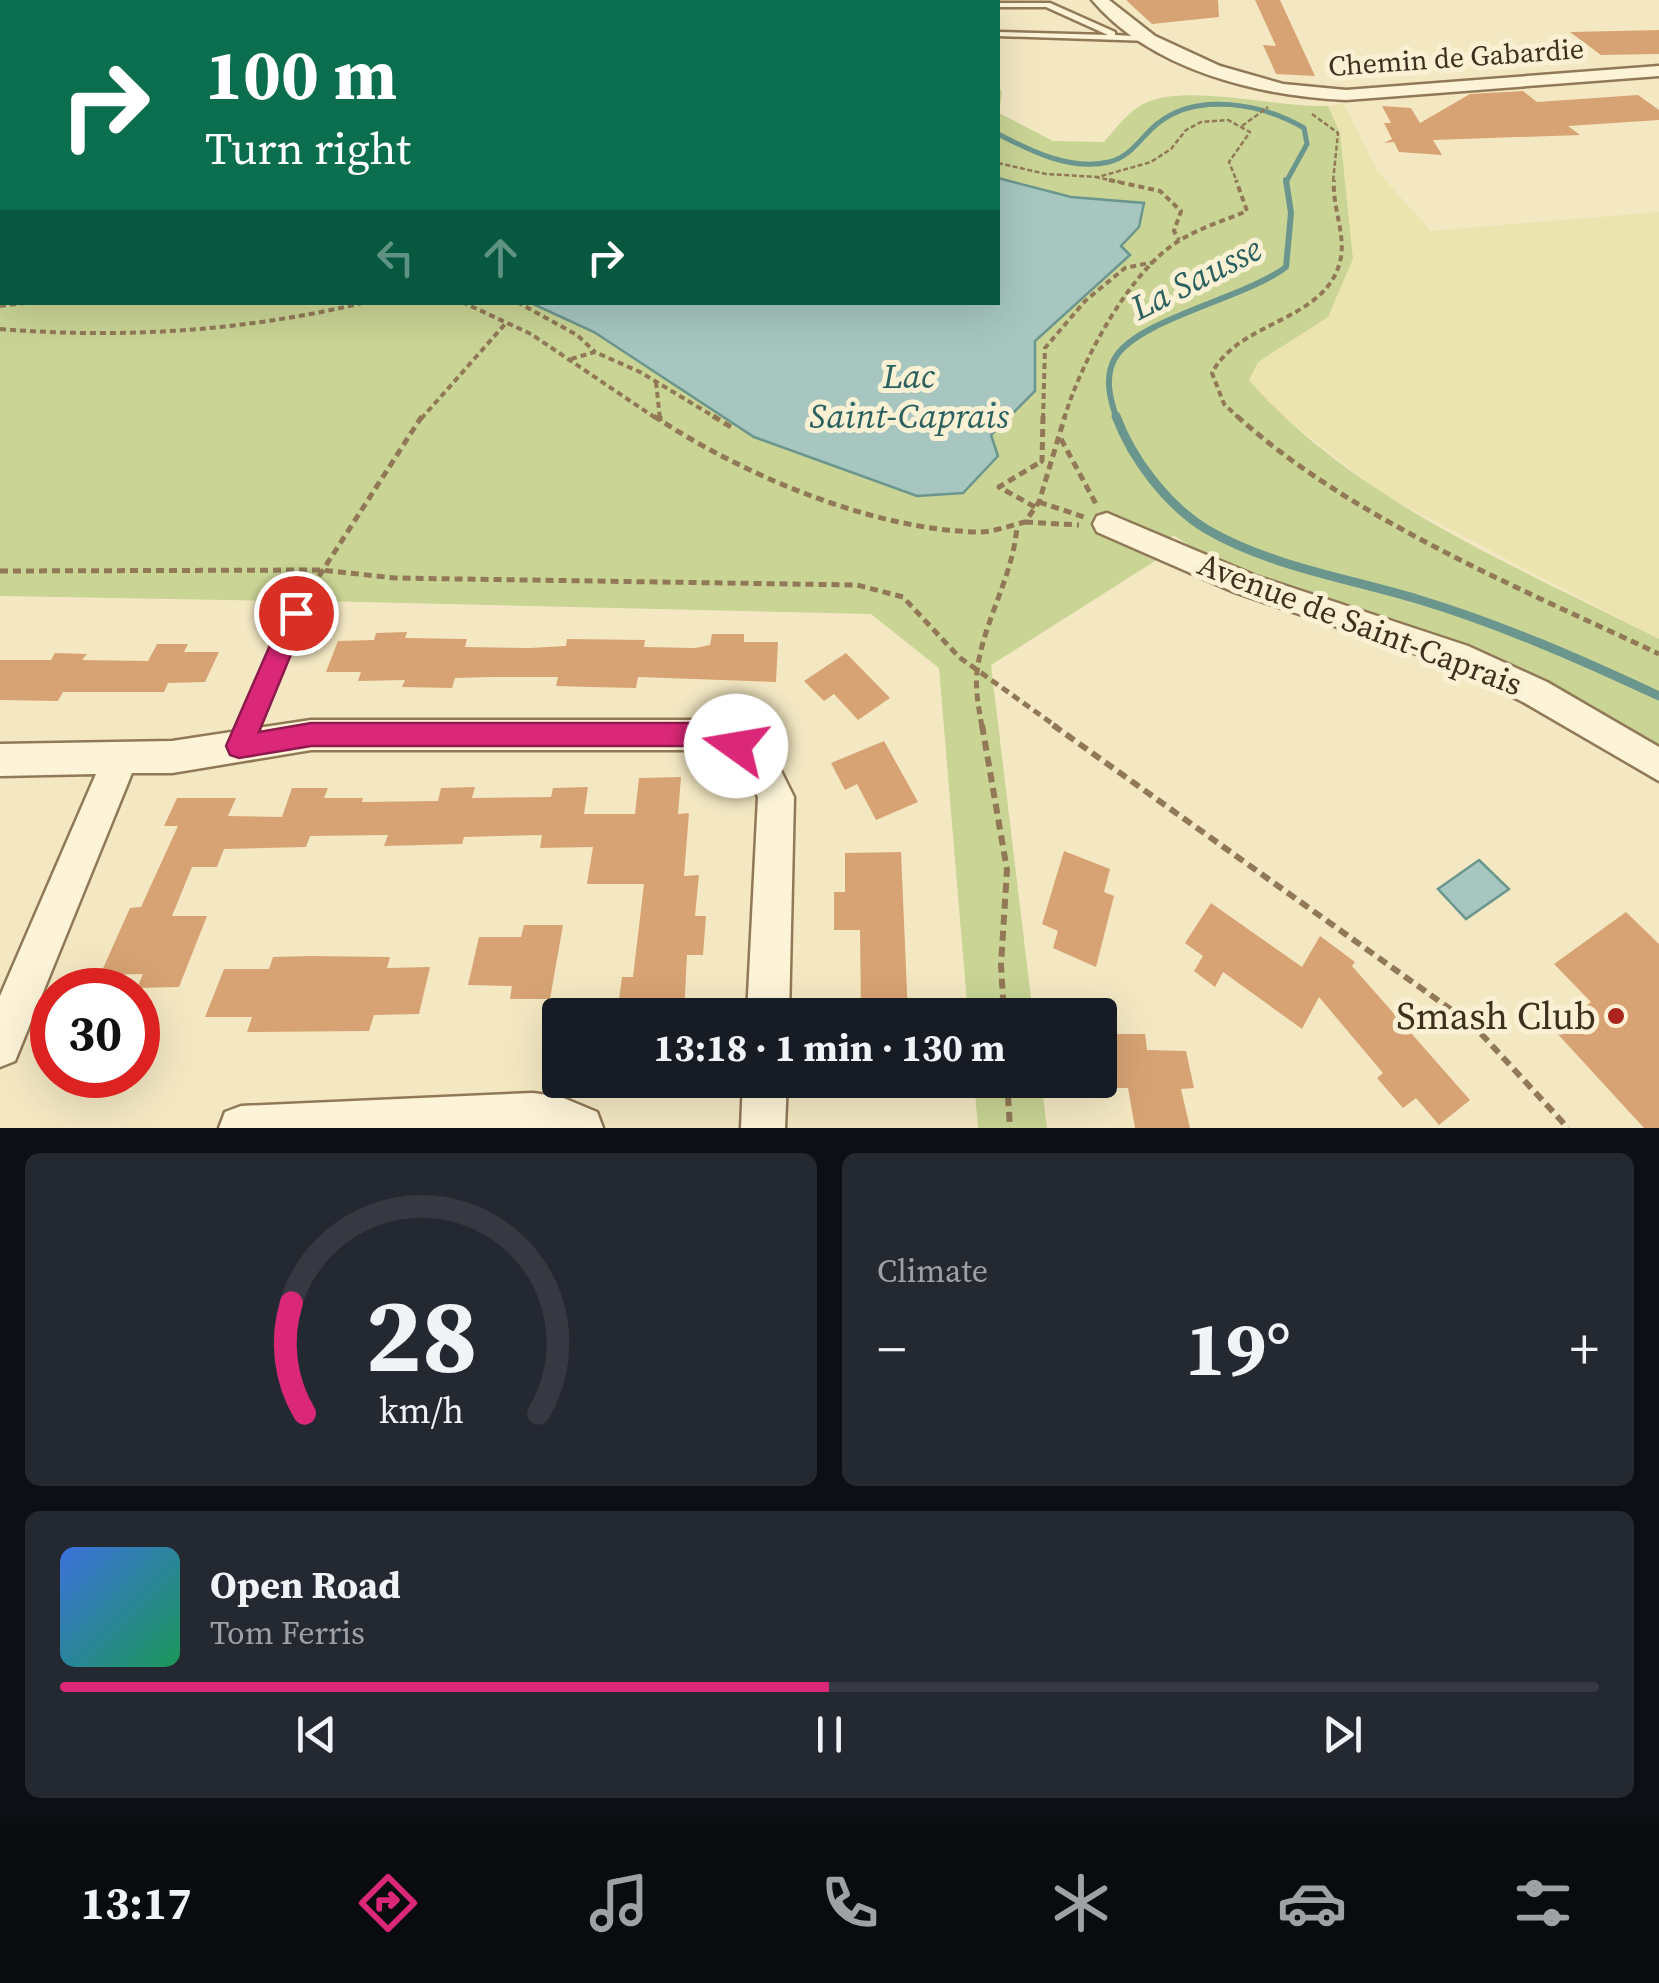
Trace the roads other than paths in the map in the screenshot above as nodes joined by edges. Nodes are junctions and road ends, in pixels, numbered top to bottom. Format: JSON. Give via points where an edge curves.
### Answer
{"nodes":[{"id":1,"x":1100,"y":0,"type":"edge"},
{"id":2,"x":1000,"y":5,"type":"edge"},
{"id":3,"x":1000,"y":34,"type":"edge"},
{"id":4,"x":1123,"y":38,"type":"junction"},
{"id":5,"x":1150,"y":38,"type":"junction"},
{"id":6,"x":1659,"y":71,"type":"edge"},
{"id":7,"x":1107,"y":524,"type":"road end"},
{"id":8,"x":296,"y":613,"type":"road end"},
{"id":9,"x":239,"y":746,"type":"junction"},
{"id":10,"x":0,"y":760,"type":"edge"},
{"id":11,"x":119,"y":761,"type":"junction"},
{"id":12,"x":1659,"y":765,"type":"edge"},
{"id":13,"x":769,"y":998,"type":"edge"},
{"id":14,"x":0,"y":1046,"type":"edge"},
{"id":15,"x":765,"y":1098,"type":"edge"},
{"id":16,"x":241,"y":1128,"type":"edge"},
{"id":17,"x":581,"y":1128,"type":"edge"},
{"id":18,"x":763,"y":1128,"type":"edge"}],
"edges":[{"from":1,"to":5,"type":"street","name":"Chemin de Gabardie"},
{"from":2,"to":4,"type":"lane","via":[[1046,5]]},
{"from":3,"to":4,"type":"lane"},
{"from":4,"to":5,"type":"lane"},
{"from":5,"to":6,"type":"street","name":"Chemin de Gabardie","via":[[1242,80],[1316,94]]},
{"from":7,"to":12,"type":"street","name":"Avenue de Saint-Caprais","via":[[1245,584],[1457,655]]},
{"from":8,"to":9,"type":"lane"},
{"from":9,"to":11,"type":"street"},
{"from":9,"to":13,"type":"street","via":[[311,735],[702,735],[736,746],[760,764],[776,798]]},
{"from":10,"to":11,"type":"street"},
{"from":11,"to":14,"type":"street"},
{"from":15,"to":18,"type":"street"},
{"from":16,"to":17,"type":"street","via":[[534,1115]]}]}
